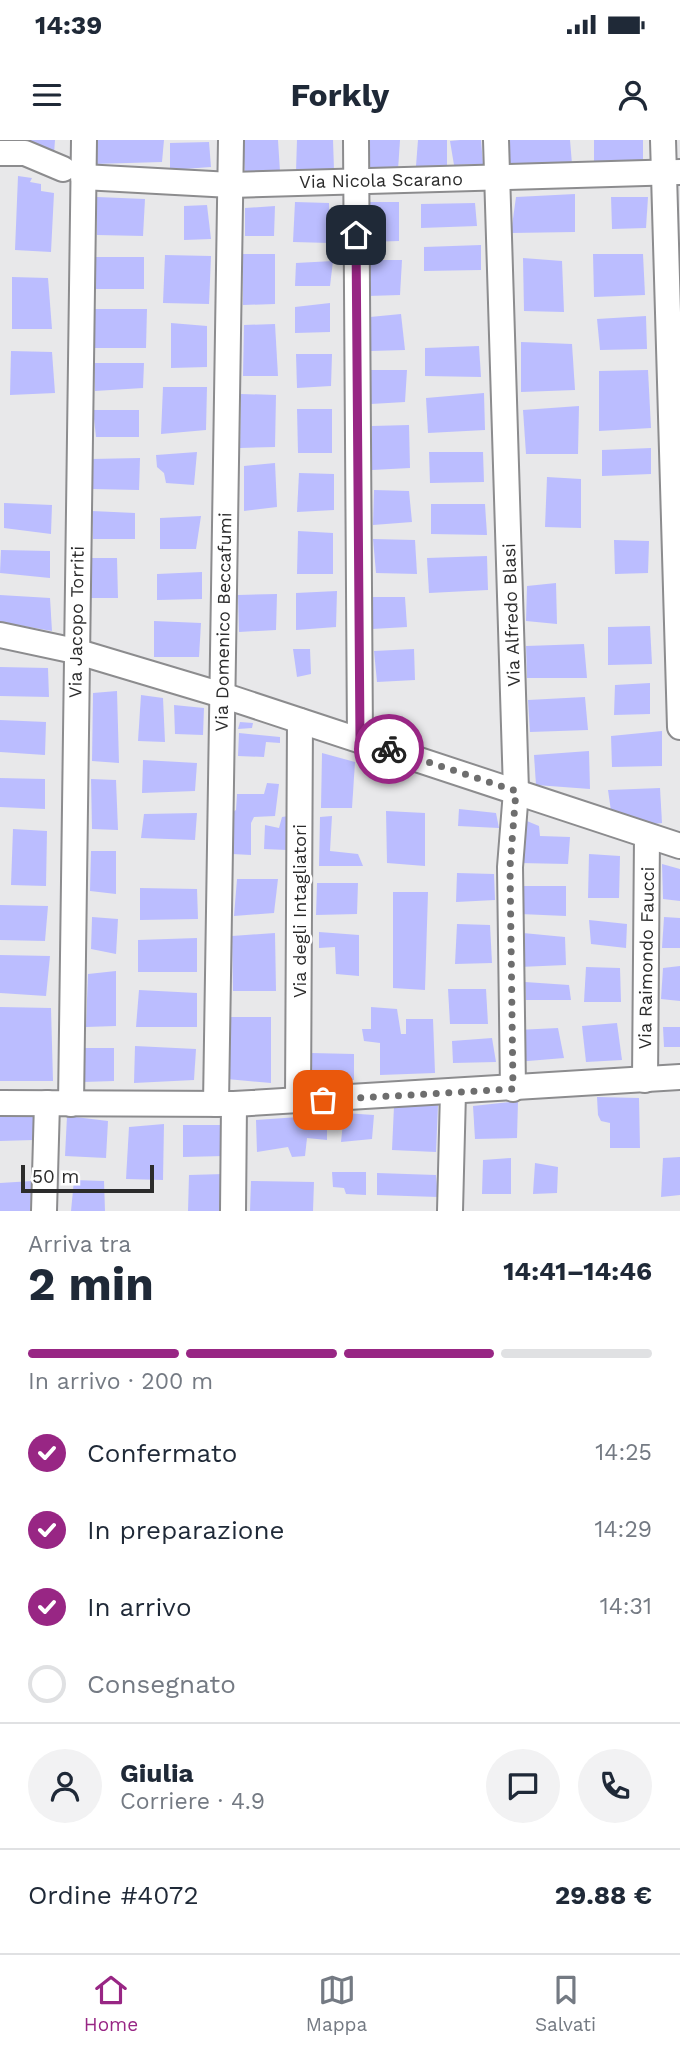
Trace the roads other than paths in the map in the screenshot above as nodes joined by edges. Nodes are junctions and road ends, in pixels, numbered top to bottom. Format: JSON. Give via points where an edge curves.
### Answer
{"nodes":[{"id":1,"x":84,"y":140,"type":"edge"},
{"id":2,"x":231,"y":140,"type":"edge"},
{"id":3,"x":356,"y":140,"type":"edge"},
{"id":4,"x":496,"y":140,"type":"edge"},
{"id":5,"x":663,"y":140,"type":"edge"},
{"id":6,"x":0,"y":153,"type":"edge"},
{"id":7,"x":673,"y":172,"type":"edge"},
{"id":8,"x":73,"y":173,"type":"junction"},
{"id":9,"x":497,"y":177,"type":"junction"},
{"id":10,"x":356,"y":179,"type":"junction"},
{"id":11,"x":231,"y":185,"type":"junction"},
{"id":12,"x":0,"y":635,"type":"edge"},
{"id":13,"x":75,"y":651,"type":"junction"},
{"id":14,"x":222,"y":695,"type":"junction"},
{"id":15,"x":300,"y":721,"type":"junction"},
{"id":16,"x":680,"y":727,"type":"edge"},
{"id":17,"x":360,"y":739,"type":"junction"},
{"id":18,"x":516,"y":791,"type":"junction"},
{"id":19,"x":647,"y":836,"type":"junction"},
{"id":20,"x":680,"y":846,"type":"edge"},
{"id":21,"x":680,"y":1077,"type":"edge"},
{"id":22,"x":645,"y":1080,"type":"junction"},
{"id":23,"x":513,"y":1089,"type":"junction"},
{"id":24,"x":453,"y":1092,"type":"junction"},
{"id":25,"x":298,"y":1101,"type":"junction"},
{"id":26,"x":0,"y":1103,"type":"edge"},
{"id":27,"x":59,"y":1104,"type":"junction"},
{"id":28,"x":225,"y":1104,"type":"junction"},
{"id":29,"x":44,"y":1211,"type":"edge"},
{"id":30,"x":233,"y":1211,"type":"edge"},
{"id":31,"x":450,"y":1211,"type":"edge"}],
"edges":[{"from":1,"to":8,"type":"street","name":"Via Jacopo Torriti"},
{"from":2,"to":11,"type":"street","name":"Via Domenico Beccafumi"},
{"from":3,"to":10,"type":"street"},
{"from":4,"to":9,"type":"street","name":"Via Alfredo Blasi"},
{"from":5,"to":7,"type":"street"},
{"from":6,"to":8,"type":"street","name":"Via Nicola Scarano","via":[[25,153]]},
{"from":7,"to":9,"type":"street","name":"Via Nicola Scarano"},
{"from":7,"to":16,"type":"street"},
{"from":8,"to":11,"type":"street","name":"Via Nicola Scarano"},
{"from":8,"to":13,"type":"street","name":"Via Jacopo Torriti"},
{"from":9,"to":10,"type":"street","name":"Via Nicola Scarano"},
{"from":9,"to":18,"type":"street","name":"Via Alfredo Blasi"},
{"from":10,"to":11,"type":"street","name":"Via Nicola Scarano"},
{"from":10,"to":17,"type":"street"},
{"from":11,"to":14,"type":"street","name":"Via Domenico Beccafumi"},
{"from":12,"to":13,"type":"street"},
{"from":13,"to":14,"type":"street"},
{"from":13,"to":27,"type":"street","name":"Via Jacopo Torriti"},
{"from":14,"to":15,"type":"street"},
{"from":14,"to":28,"type":"street","name":"Via Domenico Beccafumi"},
{"from":15,"to":17,"type":"street"},
{"from":15,"to":25,"type":"street","name":"Via degli Intagliatori"},
{"from":17,"to":18,"type":"street"},
{"from":18,"to":19,"type":"street"},
{"from":18,"to":23,"type":"street","name":"Via Alfredo Blasi","via":[[510,867]]},
{"from":19,"to":20,"type":"street"},
{"from":19,"to":22,"type":"street","name":"Via Raimondo Faucci"},
{"from":21,"to":22,"type":"street"},
{"from":22,"to":23,"type":"street"},
{"from":23,"to":24,"type":"street"},
{"from":24,"to":25,"type":"street"},
{"from":24,"to":31,"type":"street"},
{"from":25,"to":28,"type":"street"},
{"from":26,"to":27,"type":"street"},
{"from":27,"to":28,"type":"street"},
{"from":27,"to":29,"type":"street","name":"Via Jacopo Torriti"},
{"from":28,"to":30,"type":"street","name":"Via Domenico Beccafumi"}]}
